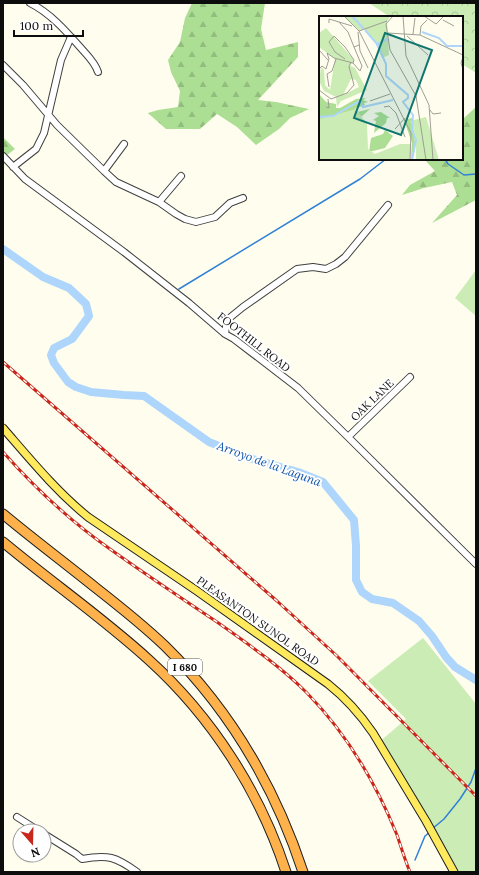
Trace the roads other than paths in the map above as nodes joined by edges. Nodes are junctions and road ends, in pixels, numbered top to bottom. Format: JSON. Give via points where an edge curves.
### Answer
{"nodes":[{"id":1,"x":30,"y":3,"type":"edge"},
{"id":2,"x":71,"y":37,"type":"junction"},
{"id":3,"x":3,"y":64,"type":"edge"},
{"id":4,"x":98,"y":72,"type":"dead end"},
{"id":5,"x":48,"y":116,"type":"junction"},
{"id":6,"x":124,"y":144,"type":"dead end"},
{"id":7,"x":3,"y":156,"type":"edge"},
{"id":8,"x":13,"y":167,"type":"junction"},
{"id":9,"x":104,"y":171,"type":"junction"},
{"id":10,"x":180,"y":176,"type":"dead end"},
{"id":11,"x":243,"y":198,"type":"dead end"},
{"id":12,"x":160,"y":202,"type":"junction"},
{"id":13,"x":388,"y":205,"type":"dead end"},
{"id":14,"x":225,"y":334,"type":"junction"},
{"id":15,"x":410,"y":377,"type":"dead end"},
{"id":16,"x":3,"y":428,"type":"edge"},
{"id":17,"x":348,"y":437,"type":"junction"},
{"id":18,"x":3,"y":514,"type":"edge"},
{"id":19,"x":3,"y":542,"type":"edge"},
{"id":20,"x":476,"y":564,"type":"edge"},
{"id":21,"x":17,"y":817,"type":"dead end"},
{"id":22,"x":26,"y":823,"type":"edge"},
{"id":23,"x":52,"y":839,"type":"edge"},
{"id":24,"x":137,"y":872,"type":"edge"},
{"id":25,"x":286,"y":872,"type":"edge"},
{"id":26,"x":303,"y":872,"type":"edge"},
{"id":27,"x":454,"y":872,"type":"edge"}],
"edges":[{"from":1,"to":2,"type":"street","via":[[50,16]]},
{"from":2,"to":4,"type":"street","via":[[96,66]]},
{"from":2,"to":5,"type":"street","via":[[61,60]]},
{"from":3,"to":5,"type":"street"},
{"from":5,"to":8,"type":"street","via":[[44,133],[36,148]]},
{"from":5,"to":9,"type":"street"},
{"from":6,"to":9,"type":"street"},
{"from":7,"to":8,"type":"street","name":"FOOTHILL ROAD"},
{"from":8,"to":14,"type":"street","name":"FOOTHILL ROAD","via":[[25,179],[163,282]]},
{"from":9,"to":12,"type":"street","via":[[116,182]]},
{"from":10,"to":12,"type":"street"},
{"from":11,"to":12,"type":"street","via":[[230,203],[215,217],[196,222],[185,219]]},
{"from":13,"to":14,"type":"street","via":[[345,257],[326,269],[297,269],[227,320]]},
{"from":14,"to":17,"type":"street","name":"FOOTHILL ROAD","via":[[298,388]]},
{"from":15,"to":17,"type":"street","name":"OAK LANE"},
{"from":16,"to":27,"type":"main road","name":"PLEASANTON SUNOL ROAD","via":[[58,490],[88,517],[341,694],[354,707],[373,734]]},
{"from":17,"to":20,"type":"street","name":"FOOTHILL ROAD"},
{"from":18,"to":26,"type":"highway","number":"I 680","via":[[142,625],[208,693],[227,718],[273,796]]},
{"from":19,"to":25,"type":"highway","number":"I 680","via":[[128,640],[192,705],[211,728],[244,778],[271,832]]},
{"from":21,"to":22,"type":"street"},
{"from":23,"to":24,"type":"street","via":[[82,859],[117,859]]}]}
